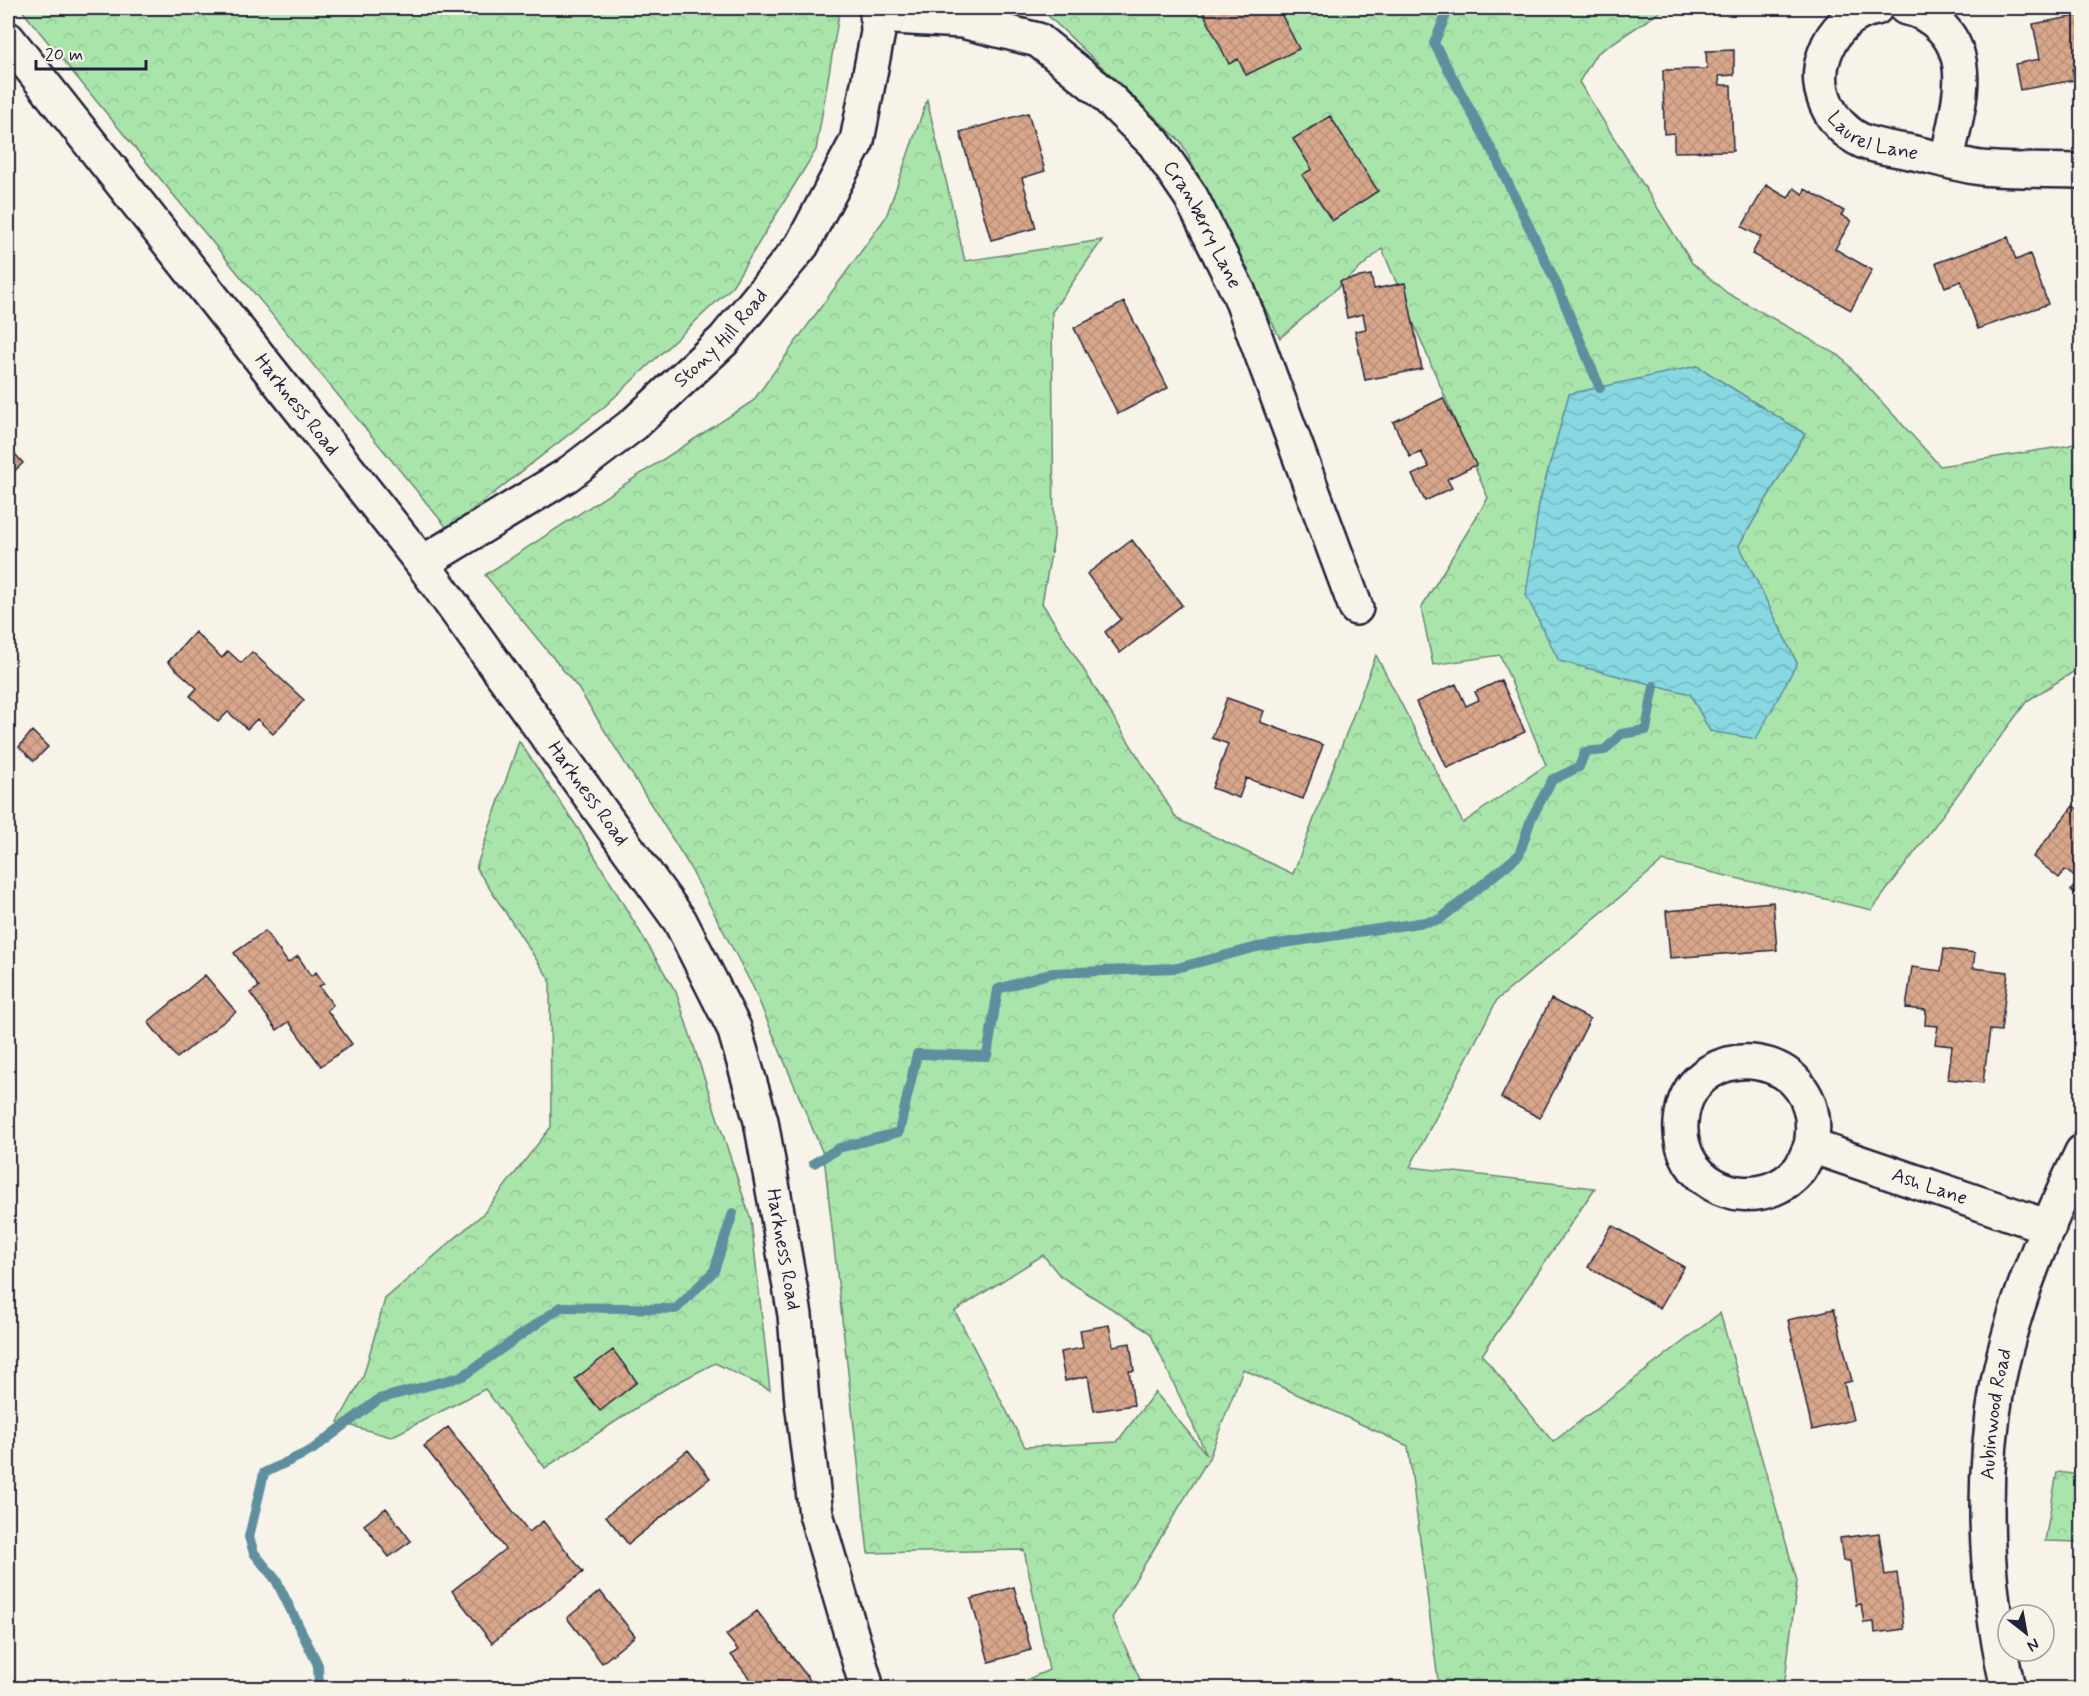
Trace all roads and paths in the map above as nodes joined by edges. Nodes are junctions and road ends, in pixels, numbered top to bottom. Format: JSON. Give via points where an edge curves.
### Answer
{"nodes":[{"id":1,"x":1876,"y":8,"type":"edge"},
{"id":2,"x":1906,"y":8,"type":"edge"},
{"id":3,"x":877,"y":12,"type":"edge"},
{"id":4,"x":8,"y":39,"type":"edge"},
{"id":5,"x":1947,"y":160,"type":"junction"},
{"id":6,"x":2082,"y":171,"type":"edge"},
{"id":7,"x":422,"y":563,"type":"junction"},
{"id":8,"x":1356,"y":608,"type":"dead end"},
{"id":9,"x":1811,"y":1146,"type":"junction"},
{"id":10,"x":2082,"y":1152,"type":"edge"},
{"id":11,"x":2049,"y":1227,"type":"junction"},
{"id":12,"x":867,"y":1689,"type":"edge"},
{"id":13,"x":2008,"y":1689,"type":"edge"}],
"edges":[{"from":1,"to":5,"type":"street","name":"Laurel Lane","via":[[1866,9],[1845,22],[1829,40],[1821,63],[1821,87],[1828,110],[1843,129],[1863,141]]},
{"from":2,"to":5,"type":"street","name":"Laurel Lane","via":[[1933,19],[1949,35],[1959,55],[1962,78]]},
{"from":3,"to":7,"type":"street","name":"Stony Hill Road","via":[[878,32],[857,141],[802,245],[724,340],[634,424],[567,475]]},
{"from":3,"to":8,"type":"street","name":"Cranberry Lane","via":[[962,21],[1038,40],[1100,90],[1154,143],[1191,197],[1239,293]]},
{"from":4,"to":7,"type":"street","name":"Harkness Road"},
{"from":5,"to":6,"type":"street","name":"Laurel Lane","via":[[1980,168]]},
{"from":7,"to":12,"type":"street","name":"Harkness Road","via":[[680,921],[734,1028],[761,1121],[792,1293],[816,1514]]},
{"from":9,"to":9,"type":"street","via":[[1813,1118],[1802,1089],[1787,1074],[1768,1064],[1727,1064],[1693,1088],[1683,1107],[1680,1130],[1684,1153],[1697,1173],[1715,1187],[1737,1194],[1760,1194],[1782,1185],[1799,1170]]},
{"from":9,"to":11,"type":"street","name":"Ash Lane"},
{"from":10,"to":11,"type":"street","name":"Aubinwood Road"},
{"from":11,"to":13,"type":"street","name":"Aubinwood Road","via":[[2012,1328],[1990,1442],[1989,1564]]}]}
